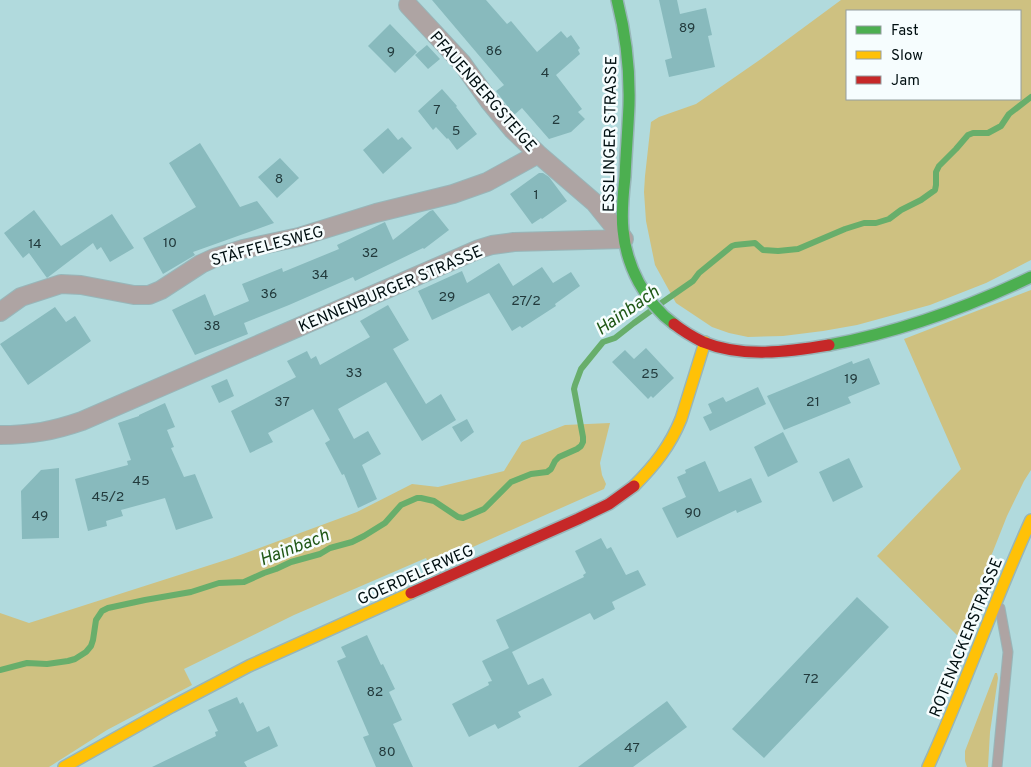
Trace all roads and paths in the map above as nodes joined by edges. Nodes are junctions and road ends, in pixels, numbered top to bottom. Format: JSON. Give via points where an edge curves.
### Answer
{"nodes":[{"id":1,"x":617,"y":0,"type":"edge"},
{"id":2,"x":408,"y":6,"type":"dead end"},
{"id":3,"x":538,"y":154,"type":"junction"},
{"id":4,"x":624,"y":239,"type":"junction"},
{"id":5,"x":1031,"y":277,"type":"edge"},
{"id":6,"x":0,"y":312,"type":"edge"},
{"id":7,"x":705,"y":342,"type":"junction"},
{"id":8,"x":0,"y":435,"type":"edge"},
{"id":9,"x":1031,"y":520,"type":"edge"},
{"id":10,"x":1026,"y":545,"type":"edge"},
{"id":11,"x":1000,"y":592,"type":"junction"},
{"id":12,"x":934,"y":764,"type":"edge"},
{"id":13,"x":64,"y":767,"type":"edge"},
{"id":14,"x":997,"y":767,"type":"edge"}],
"edges":[{"from":1,"to":4,"type":"street","name":"ESSLINGER STRASSE","via":[[629,69]]},
{"from":2,"to":3,"type":"street","name":"PFAUENBERGSTEIGE","via":[[462,63],[513,130]]},
{"from":3,"to":4,"type":"street","name":"PFAUENBERGSTEIGE","via":[[595,203]]},
{"from":3,"to":6,"type":"street","name":"STÄFFELESWEG","via":[[487,182],[453,194],[214,258],[149,295],[61,284],[21,297]]},
{"from":4,"to":7,"type":"street","via":[[637,278],[662,315],[676,327]]},
{"from":4,"to":8,"type":"street","name":"KENNENBURGER STRASSE","via":[[514,242],[479,249],[82,421],[45,432]]},
{"from":5,"to":7,"type":"street","via":[[929,320],[843,343],[755,352],[722,348]]},
{"from":7,"to":13,"type":"street","name":"GOERDELERWEG","via":[[670,443],[647,473],[618,499],[248,666]]},
{"from":9,"to":10,"type":"street","name":"ROTENACKERSTRASSE"},
{"from":10,"to":11,"type":"street","name":"ROTENACKERSTRASSE"},
{"from":11,"to":12,"type":"street","name":"ROTENACKERSTRASSE"},
{"from":11,"to":14,"type":"lane","via":[[1008,652]]}]}
